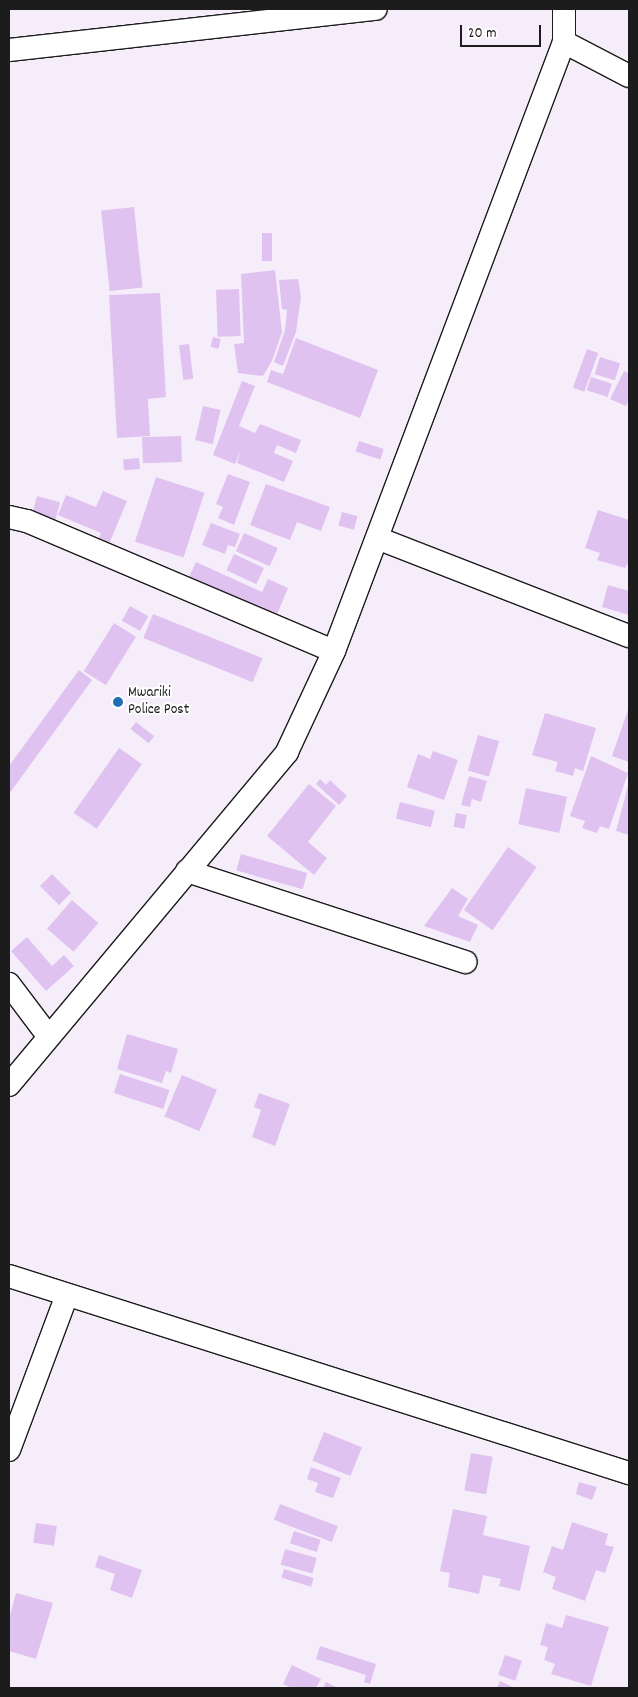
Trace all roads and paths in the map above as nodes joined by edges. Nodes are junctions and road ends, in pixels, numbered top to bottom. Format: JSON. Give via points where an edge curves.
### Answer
{"nodes":[{"id":1,"x":376,"y":9,"type":"edge"},
{"id":2,"x":564,"y":9,"type":"edge"},
{"id":3,"x":564,"y":42,"type":"junction"},
{"id":4,"x":9,"y":50,"type":"edge"},
{"id":5,"x":629,"y":76,"type":"edge"},
{"id":6,"x":9,"y":517,"type":"edge"},
{"id":7,"x":377,"y":538,"type":"junction"},
{"id":8,"x":629,"y":636,"type":"edge"},
{"id":9,"x":334,"y":651,"type":"junction"},
{"id":10,"x":187,"y":871,"type":"junction"},
{"id":11,"x":465,"y":962,"type":"dead end"},
{"id":12,"x":9,"y":984,"type":"edge"},
{"id":13,"x":49,"y":1037,"type":"junction"},
{"id":14,"x":9,"y":1085,"type":"edge"},
{"id":15,"x":9,"y":1276,"type":"edge"},
{"id":16,"x":67,"y":1295,"type":"junction"},
{"id":17,"x":9,"y":1450,"type":"edge"},
{"id":18,"x":629,"y":1473,"type":"edge"}],
"edges":[{"from":1,"to":4,"type":"street"},
{"from":2,"to":3,"type":"street"},
{"from":3,"to":5,"type":"street"},
{"from":3,"to":7,"type":"street"},
{"from":6,"to":9,"type":"street","via":[[27,521]]},
{"from":7,"to":8,"type":"street"},
{"from":7,"to":9,"type":"street"},
{"from":9,"to":10,"type":"street","via":[[287,752]]},
{"from":10,"to":11,"type":"street"},
{"from":10,"to":13,"type":"street"},
{"from":12,"to":13,"type":"street"},
{"from":13,"to":14,"type":"street"},
{"from":15,"to":16,"type":"street"},
{"from":16,"to":17,"type":"street"},
{"from":16,"to":18,"type":"street"}]}
